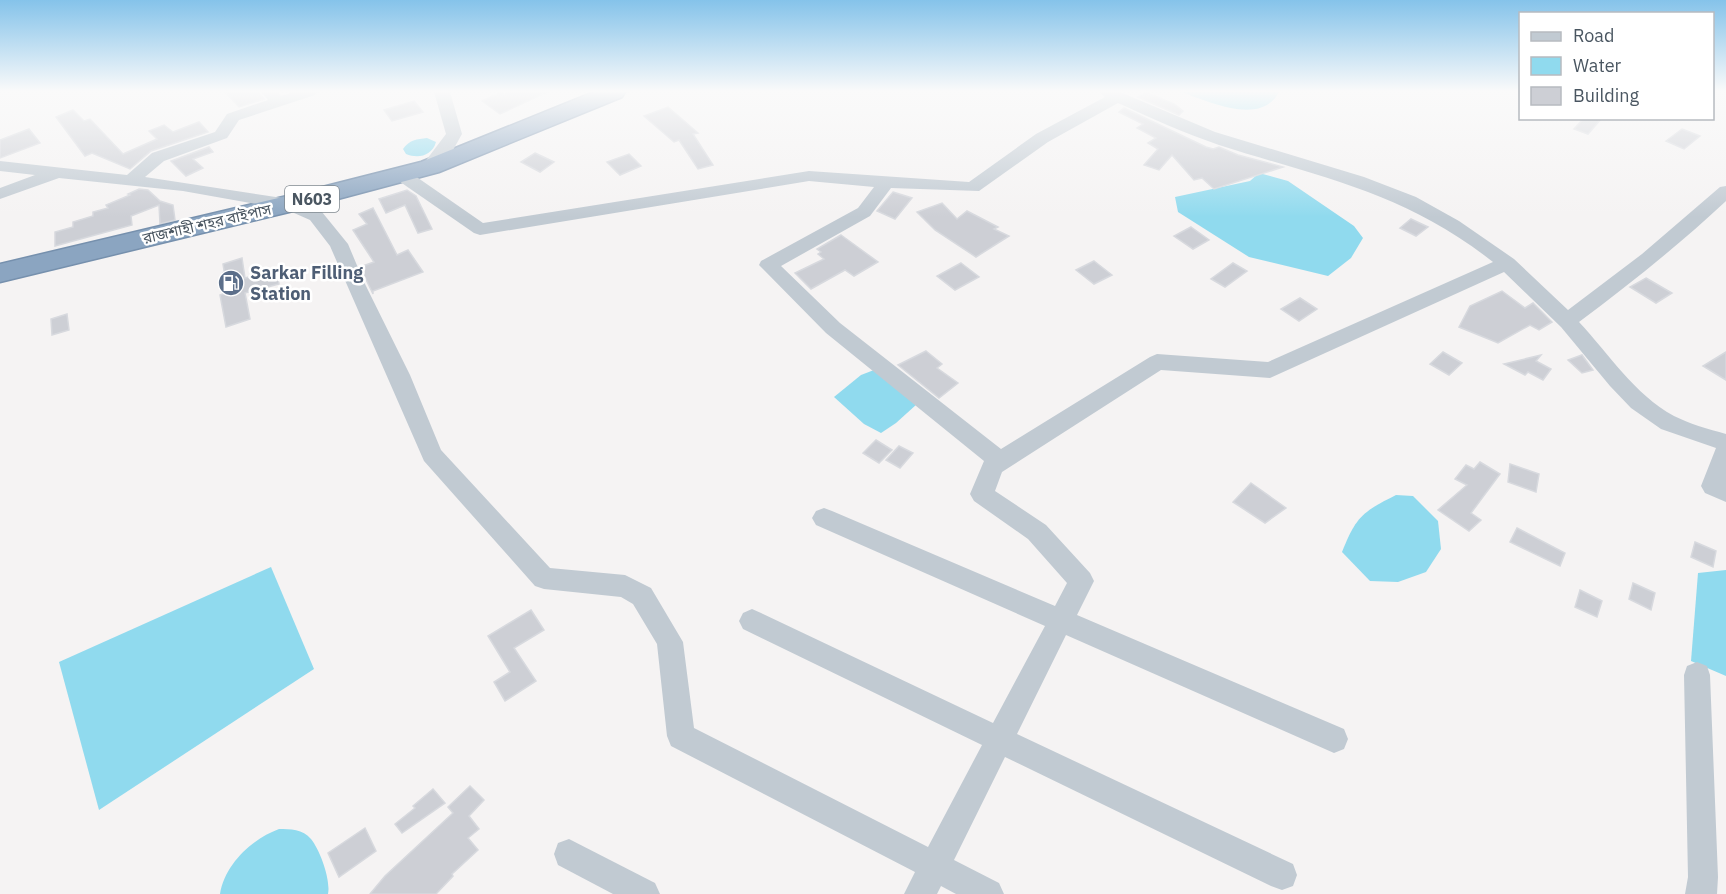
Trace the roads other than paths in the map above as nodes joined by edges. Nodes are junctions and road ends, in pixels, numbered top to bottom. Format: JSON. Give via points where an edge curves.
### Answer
{"nodes":[{"id":1,"x":222,"y":134,"type":"edge"},
{"id":2,"x":454,"y":134,"type":"edge"},
{"id":3,"x":512,"y":134,"type":"edge"},
{"id":4,"x":1050,"y":134,"type":"edge"},
{"id":5,"x":1208,"y":134,"type":"edge"},
{"id":6,"x":0,"y":166,"type":"edge"},
{"id":7,"x":430,"y":167,"type":"junction"},
{"id":8,"x":57,"y":172,"type":"junction"},
{"id":9,"x":402,"y":175,"type":"junction"},
{"id":10,"x":131,"y":180,"type":"junction"},
{"id":11,"x":886,"y":183,"type":"junction"},
{"id":12,"x":1726,"y":191,"type":"edge"},
{"id":13,"x":0,"y":194,"type":"edge"},
{"id":14,"x":289,"y":204,"type":"junction"},
{"id":15,"x":1507,"y":263,"type":"junction"},
{"id":16,"x":0,"y":273,"type":"edge"},
{"id":17,"x":1567,"y":321,"type":"junction"},
{"id":18,"x":1726,"y":443,"type":"edge"},
{"id":19,"x":1726,"y":450,"type":"edge"},
{"id":20,"x":1000,"y":461,"type":"junction"},
{"id":21,"x":1726,"y":493,"type":"edge"},
{"id":22,"x":824,"y":518,"type":"dead end"},
{"id":23,"x":1060,"y":620,"type":"junction"},
{"id":24,"x":752,"y":621,"type":"dead end"},
{"id":25,"x":1697,"y":675,"type":"dead end"},
{"id":26,"x":999,"y":739,"type":"junction"},
{"id":27,"x":1334,"y":739,"type":"dead end"},
{"id":28,"x":569,"y":854,"type":"dead end"},
{"id":29,"x":933,"y":867,"type":"junction"},
{"id":30,"x":1282,"y":874,"type":"dead end"},
{"id":31,"x":644,"y":894,"type":"edge"},
{"id":32,"x":920,"y":894,"type":"edge"},
{"id":33,"x":988,"y":894,"type":"edge"},
{"id":34,"x":1701,"y":894,"type":"edge"}],
"edges":[{"from":1,"to":10,"type":"street","via":[[158,157]]},
{"from":2,"to":7,"type":"street"},
{"from":3,"to":7,"type":"highway","name":"রাজশাহী শহর বাইপাস","number":"N603"},
{"from":4,"to":11,"type":"street","via":[[973,187]]},
{"from":5,"to":15,"type":"street","via":[[1384,190],[1434,214]]},
{"from":6,"to":8,"type":"street"},
{"from":7,"to":9,"type":"highway","name":"রাজশাহী শহর বাইপাস","number":"N603"},
{"from":8,"to":10,"type":"street"},
{"from":8,"to":13,"type":"street"},
{"from":9,"to":11,"type":"street","via":[[480,229],[810,176]]},
{"from":9,"to":14,"type":"highway","name":"রাজশাহী শহর বাইপাস","number":"N603"},
{"from":10,"to":14,"type":"street"},
{"from":11,"to":20,"type":"street","via":[[864,212],[768,265],[833,328]]},
{"from":12,"to":17,"type":"street","via":[[1630,275]]},
{"from":14,"to":16,"type":"highway","name":"রাজশাহী শহর বাইপাস","number":"N603"},
{"from":14,"to":29,"type":"street","via":[[316,216],[339,243],[432,455],[544,578],[625,586],[642,596],[670,642],[681,736]]},
{"from":15,"to":17,"type":"street"},
{"from":15,"to":20,"type":"street","via":[[1270,370],[1157,362]]},
{"from":17,"to":18,"type":"street","via":[[1608,372],[1651,412],[1679,429]]},
{"from":19,"to":21,"type":"street","via":[[1713,486]]},
{"from":20,"to":23,"type":"street","via":[[993,466],[982,494],[1037,532],[1080,581]]},
{"from":22,"to":23,"type":"street"},
{"from":23,"to":26,"type":"street"},
{"from":23,"to":27,"type":"street"},
{"from":24,"to":26,"type":"street"},
{"from":25,"to":34,"type":"street"},
{"from":26,"to":29,"type":"street"},
{"from":26,"to":30,"type":"street"},
{"from":28,"to":31,"type":"street"},
{"from":29,"to":32,"type":"street"},
{"from":29,"to":33,"type":"street"}]}
